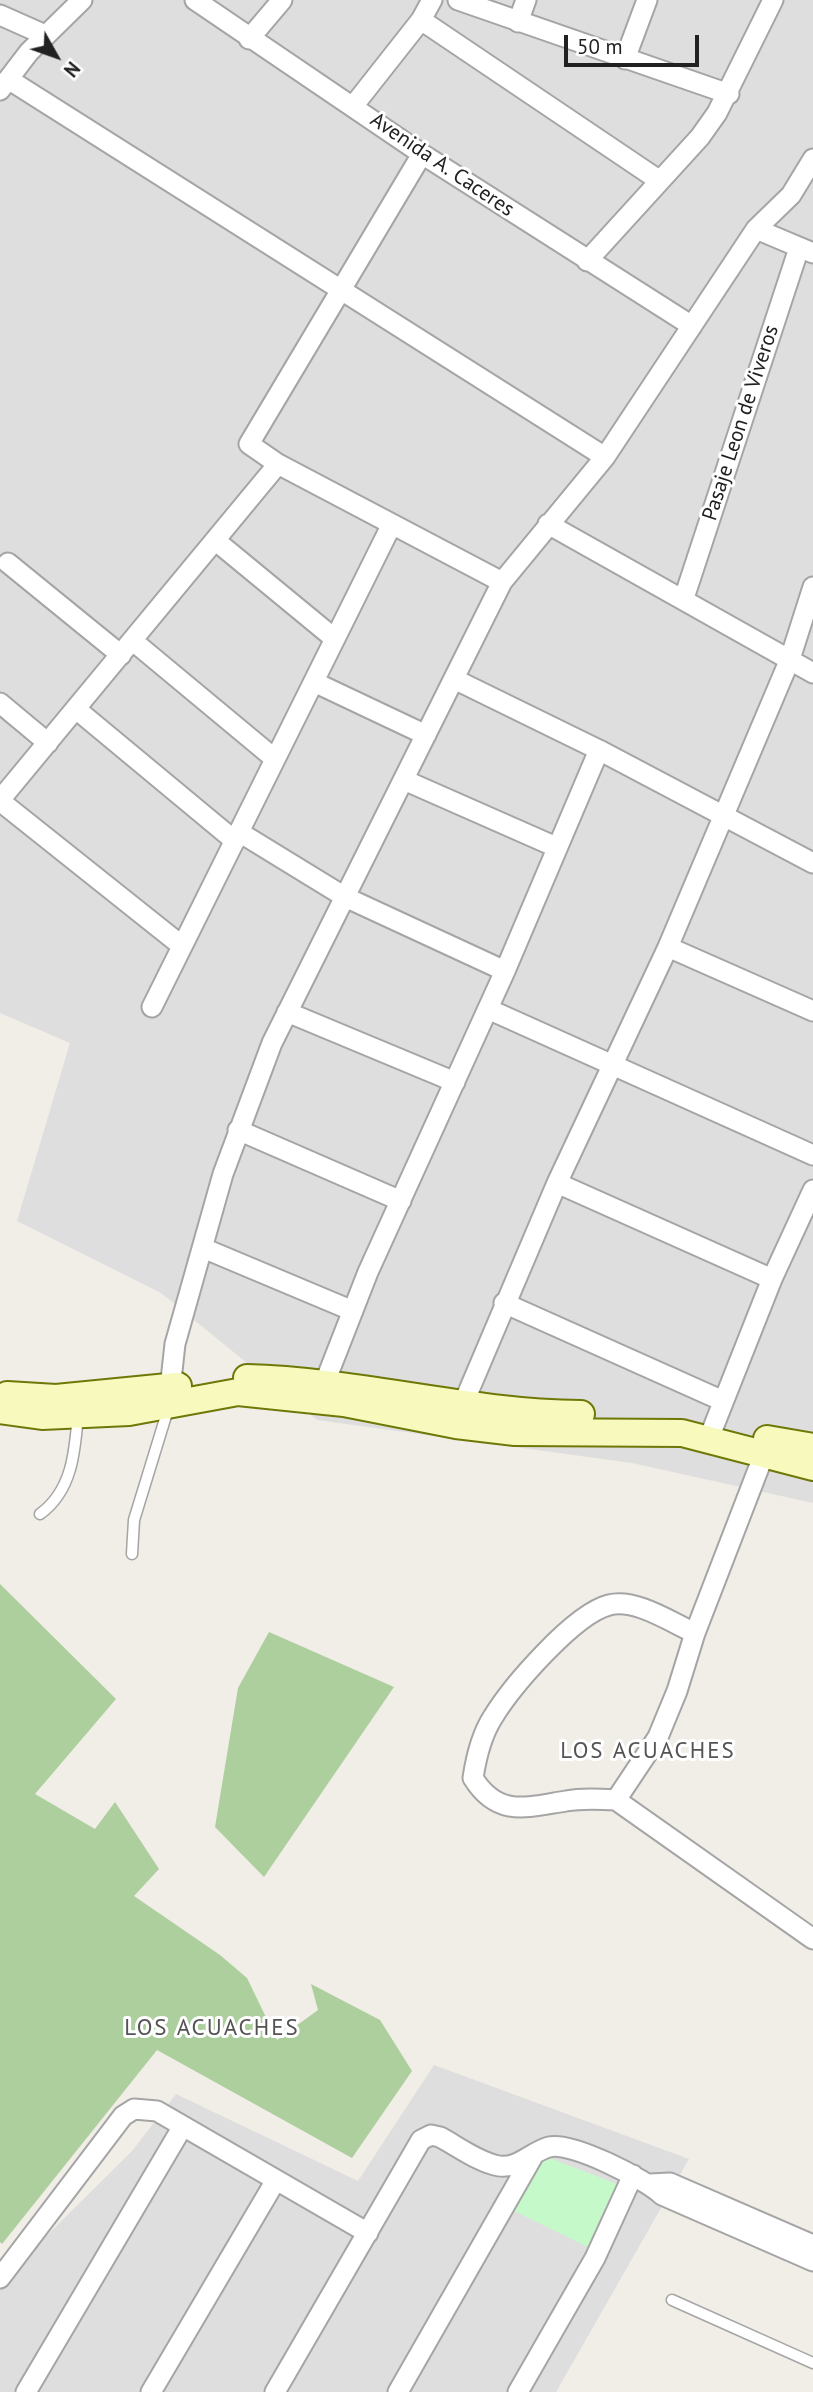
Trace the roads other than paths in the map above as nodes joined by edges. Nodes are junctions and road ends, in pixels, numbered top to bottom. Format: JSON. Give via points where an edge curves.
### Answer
{"nodes":[{"id":1,"x":82,"y":0,"type":"edge"},
{"id":2,"x":195,"y":0,"type":"edge"},
{"id":3,"x":282,"y":0,"type":"edge"},
{"id":4,"x":432,"y":0,"type":"edge"},
{"id":5,"x":458,"y":0,"type":"edge"},
{"id":6,"x":526,"y":0,"type":"edge"},
{"id":7,"x":647,"y":0,"type":"edge"},
{"id":8,"x":773,"y":0,"type":"edge"},
{"id":9,"x":0,"y":15,"type":"edge"},
{"id":10,"x":421,"y":20,"type":"junction"},
{"id":11,"x":518,"y":22,"type":"junction"},
{"id":12,"x":45,"y":35,"type":"junction"},
{"id":13,"x":249,"y":39,"type":"junction"},
{"id":14,"x":625,"y":59,"type":"junction"},
{"id":15,"x":4,"y":84,"type":"edge"},
{"id":16,"x":729,"y":94,"type":"junction"},
{"id":17,"x":354,"y":105,"type":"junction"},
{"id":18,"x":422,"y":154,"type":"junction"},
{"id":19,"x":813,"y":159,"type":"edge"},
{"id":20,"x":660,"y":181,"type":"junction"},
{"id":21,"x":755,"y":229,"type":"junction"},
{"id":22,"x":806,"y":250,"type":"edge"},
{"id":23,"x":587,"y":261,"type":"junction"},
{"id":24,"x":342,"y":291,"type":"junction"},
{"id":25,"x":692,"y":326,"type":"junction"},
{"id":26,"x":605,"y":457,"type":"junction"},
{"id":27,"x":278,"y":464,"type":"junction"},
{"id":28,"x":392,"y":524,"type":"junction"},
{"id":29,"x":548,"y":524,"type":"junction"},
{"id":30,"x":216,"y":541,"type":"junction"},
{"id":31,"x":8,"y":563,"type":"dead end"},
{"id":32,"x":502,"y":582,"type":"junction"},
{"id":33,"x":813,"y":587,"type":"edge"},
{"id":34,"x":684,"y":598,"type":"junction"},
{"id":35,"x":335,"y":639,"type":"junction"},
{"id":36,"x":127,"y":648,"type":"junction"},
{"id":37,"x":790,"y":659,"type":"junction"},
{"id":38,"x":813,"y":673,"type":"edge"},
{"id":39,"x":454,"y":679,"type":"junction"},
{"id":40,"x":314,"y":682,"type":"junction"},
{"id":41,"x":0,"y":703,"type":"edge"},
{"id":42,"x":76,"y":709,"type":"junction"},
{"id":43,"x":426,"y":735,"type":"junction"},
{"id":44,"x":48,"y":743,"type":"junction"},
{"id":45,"x":599,"y":750,"type":"junction"},
{"id":46,"x":275,"y":759,"type":"junction"},
{"id":47,"x":404,"y":780,"type":"junction"},
{"id":48,"x":0,"y":800,"type":"edge"},
{"id":49,"x":723,"y":814,"type":"junction"},
{"id":50,"x":237,"y":836,"type":"junction"},
{"id":51,"x":556,"y":847,"type":"junction"},
{"id":52,"x":813,"y":863,"type":"edge"},
{"id":53,"x":345,"y":897,"type":"junction"},
{"id":54,"x":182,"y":946,"type":"junction"},
{"id":55,"x":668,"y":947,"type":"junction"},
{"id":56,"x":505,"y":971,"type":"junction"},
{"id":57,"x":152,"y":1007,"type":"dead end"},
{"id":58,"x":488,"y":1009,"type":"junction"},
{"id":59,"x":813,"y":1011,"type":"edge"},
{"id":60,"x":288,"y":1012,"type":"junction"},
{"id":61,"x":612,"y":1063,"type":"junction"},
{"id":62,"x":455,"y":1082,"type":"junction"},
{"id":63,"x":238,"y":1130,"type":"junction"},
{"id":64,"x":813,"y":1155,"type":"edge"},
{"id":65,"x":557,"y":1183,"type":"junction"},
{"id":66,"x":813,"y":1190,"type":"edge"},
{"id":67,"x":401,"y":1201,"type":"junction"},
{"id":68,"x":203,"y":1248,"type":"junction"},
{"id":69,"x":772,"y":1279,"type":"junction"},
{"id":70,"x":504,"y":1303,"type":"junction"},
{"id":71,"x":353,"y":1311,"type":"junction"},
{"id":72,"x":325,"y":1382,"type":"junction"},
{"id":73,"x":0,"y":1394,"type":"edge"},
{"id":74,"x":169,"y":1396,"type":"junction"},
{"id":75,"x":0,"y":1410,"type":"edge"},
{"id":76,"x":78,"y":1414,"type":"junction"},
{"id":77,"x":458,"y":1416,"type":"junction"},
{"id":78,"x":715,"y":1420,"type":"junction"},
{"id":79,"x":767,"y":1447,"type":"junction"},
{"id":80,"x":813,"y":1447,"type":"edge"},
{"id":81,"x":813,"y":1467,"type":"edge"},
{"id":82,"x":40,"y":1514,"type":"dead end"},
{"id":83,"x":132,"y":1555,"type":"dead end"},
{"id":84,"x":695,"y":1633,"type":"junction"},
{"id":85,"x":616,"y":1800,"type":"junction"},
{"id":86,"x":813,"y":1939,"type":"edge"},
{"id":87,"x":183,"y":2126,"type":"junction"},
{"id":88,"x":533,"y":2155,"type":"junction"},
{"id":89,"x":641,"y":2179,"type":"junction"},
{"id":90,"x":276,"y":2180,"type":"junction"},
{"id":91,"x":368,"y":2233,"type":"junction"},
{"id":92,"x":813,"y":2245,"type":"edge"},
{"id":93,"x":813,"y":2261,"type":"edge"},
{"id":94,"x":0,"y":2278,"type":"edge"},
{"id":95,"x":672,"y":2300,"type":"dead end"},
{"id":96,"x":813,"y":2363,"type":"edge"},
{"id":97,"x":26,"y":2392,"type":"edge"},
{"id":98,"x":151,"y":2392,"type":"edge"},
{"id":99,"x":275,"y":2392,"type":"edge"},
{"id":100,"x":398,"y":2392,"type":"edge"},
{"id":101,"x":518,"y":2392,"type":"edge"}],
"edges":[{"from":1,"to":12,"type":"street"},
{"from":2,"to":13,"type":"street","name":"Avenida A. Caceres"},
{"from":3,"to":13,"type":"street"},
{"from":4,"to":10,"type":"street"},
{"from":5,"to":11,"type":"street"},
{"from":6,"to":11,"type":"street"},
{"from":7,"to":14,"type":"street"},
{"from":8,"to":16,"type":"street"},
{"from":9,"to":12,"type":"street"},
{"from":10,"to":17,"type":"street"},
{"from":10,"to":20,"type":"street"},
{"from":11,"to":14,"type":"street"},
{"from":12,"to":15,"type":"street"},
{"from":13,"to":17,"type":"street","name":"Avenida A. Caceres"},
{"from":14,"to":16,"type":"street"},
{"from":15,"to":24,"type":"street"},
{"from":16,"to":20,"type":"street","via":[[700,137]]},
{"from":17,"to":18,"type":"street","name":"Avenida A. Caceres"},
{"from":18,"to":23,"type":"street","name":"Avenida A. Caceres"},
{"from":18,"to":24,"type":"street"},
{"from":19,"to":21,"type":"street","via":[[790,195]]},
{"from":20,"to":23,"type":"street"},
{"from":21,"to":22,"type":"street"},
{"from":21,"to":25,"type":"street"},
{"from":22,"to":34,"type":"street","name":"Pasaje Leon de Viveros"},
{"from":23,"to":25,"type":"street","name":"Avenida A. Caceres"},
{"from":24,"to":26,"type":"street"},
{"from":24,"to":27,"type":"street","via":[[249,444]]},
{"from":25,"to":26,"type":"street"},
{"from":26,"to":29,"type":"street"},
{"from":27,"to":28,"type":"street"},
{"from":27,"to":30,"type":"street"},
{"from":28,"to":32,"type":"street"},
{"from":28,"to":35,"type":"street"},
{"from":29,"to":32,"type":"street"},
{"from":29,"to":34,"type":"street"},
{"from":30,"to":35,"type":"street"},
{"from":30,"to":36,"type":"street"},
{"from":31,"to":36,"type":"street"},
{"from":32,"to":39,"type":"street"},
{"from":33,"to":37,"type":"street"},
{"from":34,"to":37,"type":"street"},
{"from":35,"to":40,"type":"street"},
{"from":36,"to":42,"type":"street"},
{"from":36,"to":46,"type":"street"},
{"from":37,"to":38,"type":"street"},
{"from":37,"to":49,"type":"street"},
{"from":39,"to":43,"type":"street"},
{"from":39,"to":45,"type":"street"},
{"from":40,"to":43,"type":"street"},
{"from":40,"to":46,"type":"street"},
{"from":41,"to":44,"type":"street"},
{"from":42,"to":44,"type":"street"},
{"from":42,"to":50,"type":"street"},
{"from":43,"to":47,"type":"street"},
{"from":44,"to":48,"type":"street"},
{"from":45,"to":49,"type":"street"},
{"from":45,"to":51,"type":"street"},
{"from":46,"to":50,"type":"street"},
{"from":47,"to":51,"type":"street"},
{"from":47,"to":53,"type":"street"},
{"from":48,"to":54,"type":"street"},
{"from":49,"to":52,"type":"street"},
{"from":49,"to":55,"type":"street"},
{"from":50,"to":53,"type":"street"},
{"from":50,"to":54,"type":"street"},
{"from":51,"to":56,"type":"street"},
{"from":53,"to":56,"type":"street"},
{"from":53,"to":60,"type":"street"},
{"from":54,"to":57,"type":"street"},
{"from":55,"to":59,"type":"street"},
{"from":55,"to":61,"type":"street"},
{"from":56,"to":58,"type":"street"},
{"from":58,"to":61,"type":"street"},
{"from":58,"to":62,"type":"street"},
{"from":60,"to":62,"type":"street"},
{"from":60,"to":63,"type":"street"},
{"from":61,"to":64,"type":"street"},
{"from":61,"to":65,"type":"street"},
{"from":62,"to":67,"type":"street"},
{"from":63,"to":67,"type":"street"},
{"from":63,"to":68,"type":"street"},
{"from":65,"to":69,"type":"street"},
{"from":65,"to":70,"type":"street"},
{"from":66,"to":69,"type":"street"},
{"from":67,"to":71,"type":"street"},
{"from":68,"to":71,"type":"street"},
{"from":68,"to":74,"type":"street","via":[[175,1344]]},
{"from":69,"to":78,"type":"street"},
{"from":70,"to":77,"type":"street"},
{"from":70,"to":78,"type":"street"},
{"from":71,"to":72,"type":"street"},
{"from":72,"to":74,"type":"street","via":[[234,1377]]},
{"from":72,"to":77,"type":"street"},
{"from":73,"to":74,"type":"street"},
{"from":74,"to":76,"type":"street","via":[[129,1412]]},
{"from":74,"to":77,"type":"street","via":[[238,1392]]},
{"from":74,"to":83,"type":"lane","via":[[134,1520]]},
{"from":75,"to":76,"type":"street","via":[[42,1416]]},
{"from":76,"to":82,"type":"lane","via":[[68,1477],[56,1502]]},
{"from":77,"to":78,"type":"street","via":[[515,1433],[648,1431]]},
{"from":78,"to":79,"type":"street"},
{"from":79,"to":80,"type":"street"},
{"from":79,"to":81,"type":"street"},
{"from":79,"to":84,"type":"street"},
{"from":84,"to":85,"type":"street","via":[[658,1737]]},
{"from":84,"to":85,"type":"street","via":[[634,1606],[609,1605],[548,1648],[493,1717],[473,1778],[492,1800],[532,1808],[566,1801]]},
{"from":85,"to":86,"type":"street"},
{"from":87,"to":90,"type":"street"},
{"from":87,"to":94,"type":"street","via":[[145,2108],[123,2116]]},
{"from":87,"to":97,"type":"street"},
{"from":88,"to":89,"type":"street","via":[[549,2147],[563,2147]]},
{"from":88,"to":91,"type":"street","via":[[512,2166],[497,2166],[431,2135],[421,2140]]},
{"from":88,"to":100,"type":"street"},
{"from":89,"to":92,"type":"street","via":[[670,2183]]},
{"from":89,"to":93,"type":"street","via":[[662,2194]]},
{"from":89,"to":101,"type":"street"},
{"from":90,"to":91,"type":"street"},
{"from":90,"to":98,"type":"street"},
{"from":91,"to":99,"type":"street"},
{"from":95,"to":96,"type":"lane"}]}
